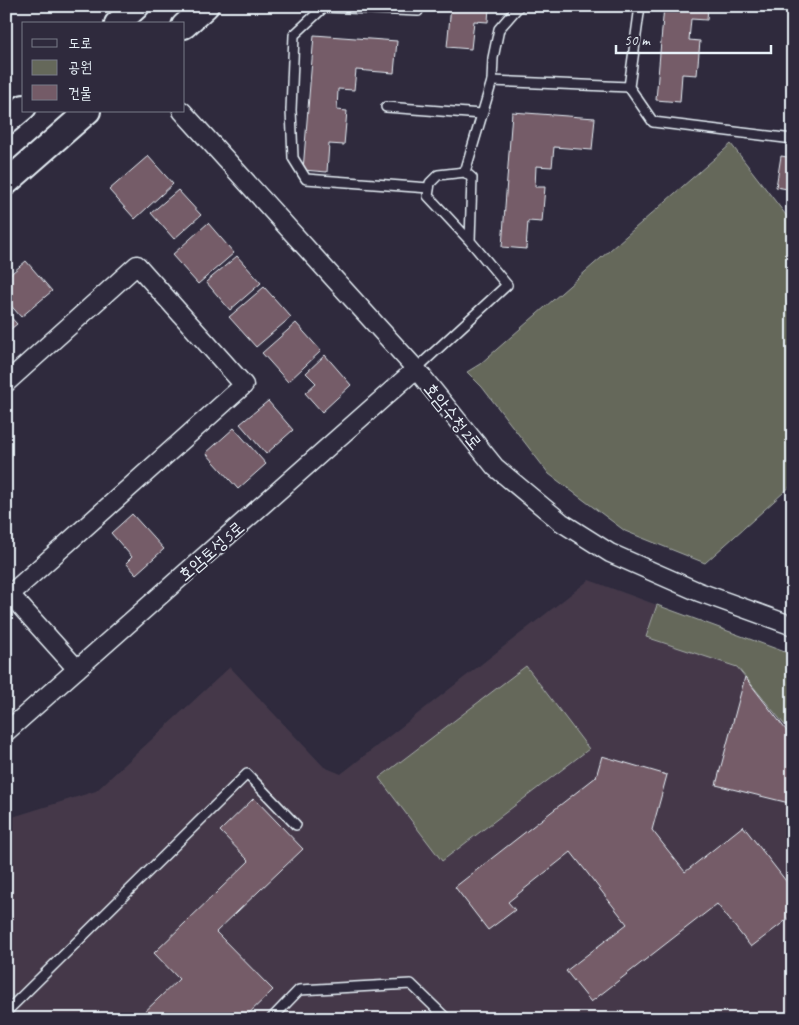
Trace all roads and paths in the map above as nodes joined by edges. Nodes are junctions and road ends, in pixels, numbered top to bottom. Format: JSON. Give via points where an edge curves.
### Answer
{"nodes":[{"id":1,"x":137,"y":6,"type":"edge"},
{"id":2,"x":206,"y":6,"type":"edge"},
{"id":3,"x":419,"y":6,"type":"edge"},
{"id":4,"x":519,"y":6,"type":"edge"},
{"id":5,"x":640,"y":6,"type":"edge"},
{"id":6,"x":119,"y":22,"type":"edge"},
{"id":7,"x":185,"y":25,"type":"edge"},
{"id":8,"x":492,"y":81,"type":"junction"},
{"id":9,"x":629,"y":87,"type":"junction"},
{"id":10,"x":386,"y":107,"type":"dead end"},
{"id":11,"x":22,"y":109,"type":"edge"},
{"id":12,"x":87,"y":112,"type":"edge"},
{"id":13,"x":183,"y":112,"type":"edge"},
{"id":14,"x":482,"y":114,"type":"junction"},
{"id":15,"x":6,"y":122,"type":"edge"},
{"id":16,"x":793,"y":139,"type":"edge"},
{"id":17,"x":465,"y":172,"type":"junction"},
{"id":18,"x":6,"y":183,"type":"edge"},
{"id":19,"x":429,"y":188,"type":"junction"},
{"id":20,"x":470,"y":241,"type":"junction"},
{"id":21,"x":416,"y":369,"type":"junction"},
{"id":22,"x":6,"y":383,"type":"edge"},
{"id":23,"x":8,"y":594,"type":"edge"},
{"id":24,"x":793,"y":626,"type":"edge"},
{"id":25,"x":77,"y":669,"type":"junction"},
{"id":26,"x":6,"y":732,"type":"edge"},
{"id":27,"x":296,"y":825,"type":"dead end"},
{"id":28,"x":6,"y":1012,"type":"edge"},
{"id":29,"x":271,"y":1019,"type":"edge"},
{"id":30,"x":447,"y":1019,"type":"edge"}],
"edges":[{"from":1,"to":6,"type":"street"},
{"from":2,"to":7,"type":"street"},
{"from":3,"to":19,"type":"lane","via":[[418,11],[324,7],[294,35],[293,158],[306,179]]},
{"from":4,"to":8,"type":"lane","via":[[499,29]]},
{"from":5,"to":9,"type":"lane"},
{"from":8,"to":9,"type":"lane"},
{"from":8,"to":14,"type":"lane"},
{"from":9,"to":16,"type":"lane","via":[[653,122]]},
{"from":10,"to":14,"type":"lane"},
{"from":11,"to":15,"type":"street"},
{"from":12,"to":18,"type":"street"},
{"from":13,"to":21,"type":"street","name":"호암수청2로"},
{"from":14,"to":17,"type":"lane"},
{"from":17,"to":19,"type":"lane","via":[[438,175]]},
{"from":17,"to":20,"type":"lane","via":[[472,178]]},
{"from":19,"to":20,"type":"lane","via":[[428,196]]},
{"from":20,"to":21,"type":"lane","via":[[507,285]]},
{"from":21,"to":24,"type":"street","name":"호암수청2로","via":[[495,467],[561,522],[610,554],[699,592]]},
{"from":21,"to":25,"type":"street","name":"호암토성5로"},
{"from":22,"to":23,"type":"street","via":[[137,266],[244,385]]},
{"from":23,"to":25,"type":"street"},
{"from":25,"to":26,"type":"street","name":"호암토성5로"},
{"from":27,"to":28,"type":"lane","via":[[247,774]]},
{"from":29,"to":30,"type":"lane","via":[[299,990],[411,984]]}]}
